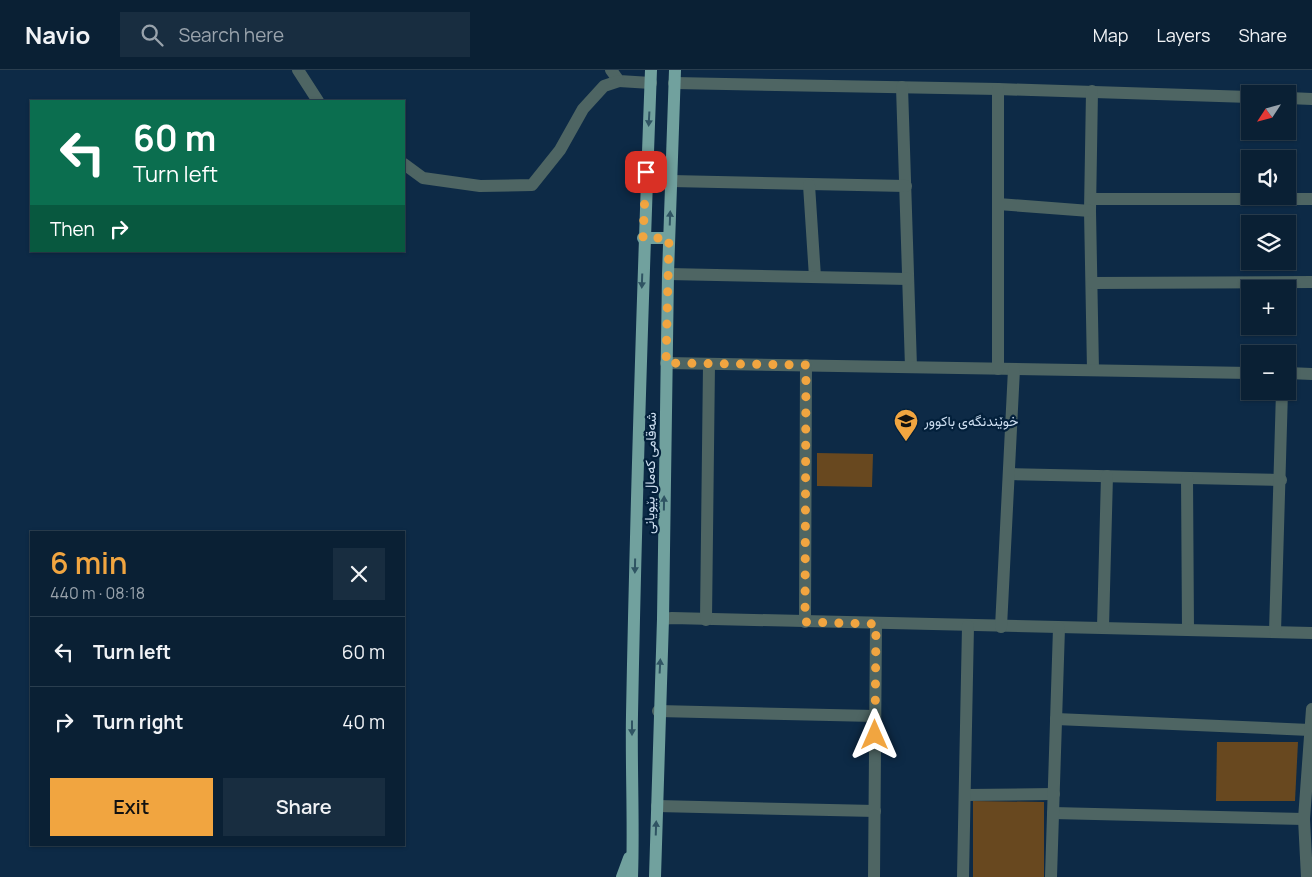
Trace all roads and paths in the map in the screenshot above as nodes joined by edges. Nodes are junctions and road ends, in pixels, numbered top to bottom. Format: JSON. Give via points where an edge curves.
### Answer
{"nodes":[{"id":1,"x":298,"y":70,"type":"edge"},
{"id":2,"x":612,"y":70,"type":"edge"},
{"id":3,"x":675,"y":70,"type":"edge"},
{"id":4,"x":651,"y":76,"type":"edge"},
{"id":5,"x":619,"y":81,"type":"junction"},
{"id":6,"x":674,"y":83,"type":"junction"},
{"id":7,"x":902,"y":87,"type":"junction"},
{"id":8,"x":998,"y":89,"type":"junction"},
{"id":9,"x":1092,"y":91,"type":"junction"},
{"id":10,"x":1241,"y":97,"type":"edge"},
{"id":11,"x":1296,"y":98,"type":"edge"},
{"id":12,"x":1312,"y":99,"type":"edge"},
{"id":13,"x":317,"y":100,"type":"edge"},
{"id":14,"x":405,"y":165,"type":"edge"},
{"id":15,"x":671,"y":180,"type":"junction"},
{"id":16,"x":810,"y":185,"type":"junction"},
{"id":17,"x":906,"y":186,"type":"junction"},
{"id":18,"x":1312,"y":199,"type":"edge"},
{"id":19,"x":998,"y":204,"type":"junction"},
{"id":20,"x":1091,"y":205,"type":"junction"},
{"id":21,"x":643,"y":238,"type":"junction"},
{"id":22,"x":669,"y":238,"type":"junction"},
{"id":23,"x":668,"y":274,"type":"junction"},
{"id":24,"x":815,"y":277,"type":"junction"},
{"id":25,"x":908,"y":279,"type":"junction"},
{"id":26,"x":1312,"y":282,"type":"edge"},
{"id":27,"x":1092,"y":283,"type":"junction"},
{"id":28,"x":666,"y":363,"type":"junction"},
{"id":29,"x":709,"y":364,"type":"junction"},
{"id":30,"x":806,"y":365,"type":"junction"},
{"id":31,"x":911,"y":367,"type":"junction"},
{"id":32,"x":998,"y":369,"type":"junction"},
{"id":33,"x":1014,"y":369,"type":"junction"},
{"id":34,"x":1093,"y":370,"type":"junction"},
{"id":35,"x":1241,"y":373,"type":"edge"},
{"id":36,"x":1296,"y":373,"type":"edge"},
{"id":37,"x":1312,"y":374,"type":"edge"},
{"id":38,"x":1282,"y":400,"type":"edge"},
{"id":39,"x":1009,"y":474,"type":"junction"},
{"id":40,"x":1107,"y":476,"type":"junction"},
{"id":41,"x":1187,"y":478,"type":"junction"},
{"id":42,"x":1281,"y":480,"type":"junction"},
{"id":43,"x":663,"y":619,"type":"junction"},
{"id":44,"x":706,"y":620,"type":"junction"},
{"id":45,"x":805,"y":622,"type":"junction"},
{"id":46,"x":876,"y":624,"type":"junction"},
{"id":47,"x":968,"y":626,"type":"junction"},
{"id":48,"x":1001,"y":626,"type":"junction"},
{"id":49,"x":1103,"y":627,"type":"junction"},
{"id":50,"x":1059,"y":628,"type":"junction"},
{"id":51,"x":1188,"y":630,"type":"junction"},
{"id":52,"x":1275,"y":632,"type":"junction"},
{"id":53,"x":1312,"y":633,"type":"edge"},
{"id":54,"x":1312,"y":709,"type":"edge"},
{"id":55,"x":658,"y":712,"type":"junction"},
{"id":56,"x":875,"y":716,"type":"junction"},
{"id":57,"x":1056,"y":719,"type":"junction"},
{"id":58,"x":1310,"y":730,"type":"junction"},
{"id":59,"x":1054,"y":794,"type":"junction"},
{"id":60,"x":966,"y":795,"type":"junction"},
{"id":61,"x":657,"y":806,"type":"junction"},
{"id":62,"x":876,"y":811,"type":"junction"},
{"id":63,"x":1053,"y":812,"type":"junction"},
{"id":64,"x":1304,"y":819,"type":"junction"},
{"id":65,"x":632,"y":848,"type":"junction"},
{"id":66,"x":632,"y":871,"type":"edge"},
{"id":67,"x":655,"y":871,"type":"edge"},
{"id":68,"x":622,"y":877,"type":"edge"},
{"id":69,"x":874,"y":877,"type":"edge"},
{"id":70,"x":963,"y":877,"type":"edge"},
{"id":71,"x":1051,"y":877,"type":"edge"},
{"id":72,"x":1307,"y":877,"type":"edge"}],
"edges":[{"from":1,"to":13,"type":"street"},
{"from":2,"to":5,"type":"street"},
{"from":3,"to":6,"type":"main road","name":"شەقامی کەمال بێویانی"},
{"from":4,"to":5,"type":"street"},
{"from":4,"to":21,"type":"main road","name":"شەقامی کەمال بێویانی","one_way":true},
{"from":5,"to":14,"type":"street","via":[[604,86],[583,109],[560,150],[532,185],[480,186],[423,178]]},
{"from":6,"to":7,"type":"street"},
{"from":6,"to":15,"type":"main road","name":"شەقامی کەمال بێویانی"},
{"from":7,"to":8,"type":"street"},
{"from":7,"to":17,"type":"street"},
{"from":8,"to":9,"type":"street"},
{"from":8,"to":19,"type":"street"},
{"from":9,"to":10,"type":"street"},
{"from":9,"to":20,"type":"street"},
{"from":11,"to":12,"type":"street"},
{"from":15,"to":16,"type":"street"},
{"from":22,"to":15,"type":"main road","name":"شەقامی کەمال بێویانی","one_way":true},
{"from":16,"to":17,"type":"street"},
{"from":16,"to":24,"type":"street"},
{"from":17,"to":25,"type":"street"},
{"from":18,"to":20,"type":"street"},
{"from":19,"to":20,"type":"street"},
{"from":19,"to":32,"type":"street"},
{"from":20,"to":27,"type":"street"},
{"from":21,"to":22,"type":"main road"},
{"from":21,"to":65,"type":"main road","name":"شەقامی کەمال بێویانی","one_way":true},
{"from":22,"to":23,"type":"main road","name":"شەقامی کەمال بێویانی"},
{"from":23,"to":24,"type":"street"},
{"from":23,"to":28,"type":"main road","name":"شەقامی کەمال بێویانی"},
{"from":24,"to":25,"type":"street"},
{"from":25,"to":31,"type":"street"},
{"from":26,"to":27,"type":"street"},
{"from":27,"to":34,"type":"street"},
{"from":28,"to":29,"type":"street"},
{"from":43,"to":28,"type":"main road","name":"شەقامی کەمال بێویانی","one_way":true},
{"from":29,"to":30,"type":"street"},
{"from":29,"to":44,"type":"street"},
{"from":30,"to":31,"type":"street"},
{"from":30,"to":45,"type":"street"},
{"from":31,"to":32,"type":"street"},
{"from":32,"to":33,"type":"street"},
{"from":33,"to":34,"type":"street"},
{"from":33,"to":39,"type":"street"},
{"from":34,"to":35,"type":"street"},
{"from":36,"to":37,"type":"street"},
{"from":38,"to":42,"type":"street"},
{"from":39,"to":40,"type":"street"},
{"from":39,"to":48,"type":"street"},
{"from":40,"to":41,"type":"street"},
{"from":40,"to":49,"type":"street"},
{"from":41,"to":42,"type":"street"},
{"from":41,"to":51,"type":"street"},
{"from":42,"to":52,"type":"street"},
{"from":43,"to":44,"type":"street"},
{"from":55,"to":43,"type":"main road","name":"شەقامی کەمال بێویانی","one_way":true},
{"from":44,"to":45,"type":"street"},
{"from":45,"to":46,"type":"street"},
{"from":46,"to":47,"type":"street"},
{"from":46,"to":56,"type":"street"},
{"from":47,"to":48,"type":"street"},
{"from":47,"to":60,"type":"street"},
{"from":48,"to":50,"type":"street"},
{"from":49,"to":50,"type":"street"},
{"from":49,"to":51,"type":"street"},
{"from":50,"to":57,"type":"street"},
{"from":51,"to":52,"type":"street"},
{"from":52,"to":53,"type":"street"},
{"from":54,"to":58,"type":"street"},
{"from":55,"to":56,"type":"street"},
{"from":55,"to":61,"type":"main road","name":"شەقامی کەمال بێویانی"},
{"from":56,"to":62,"type":"street"},
{"from":57,"to":58,"type":"street"},
{"from":57,"to":59,"type":"street"},
{"from":58,"to":64,"type":"street"},
{"from":59,"to":60,"type":"street"},
{"from":59,"to":63,"type":"street"},
{"from":60,"to":70,"type":"street"},
{"from":61,"to":62,"type":"street"},
{"from":67,"to":61,"type":"main road","name":"شەقامی کەمال بێویانی","one_way":true},
{"from":62,"to":69,"type":"street"},
{"from":63,"to":64,"type":"street"},
{"from":63,"to":71,"type":"street"},
{"from":64,"to":72,"type":"street"},
{"from":65,"to":66,"type":"main road","name":"شەقامی کەمال بێویانی"},
{"from":65,"to":68,"type":"main road"},
{"from":66,"to":67,"type":"main road"}]}
